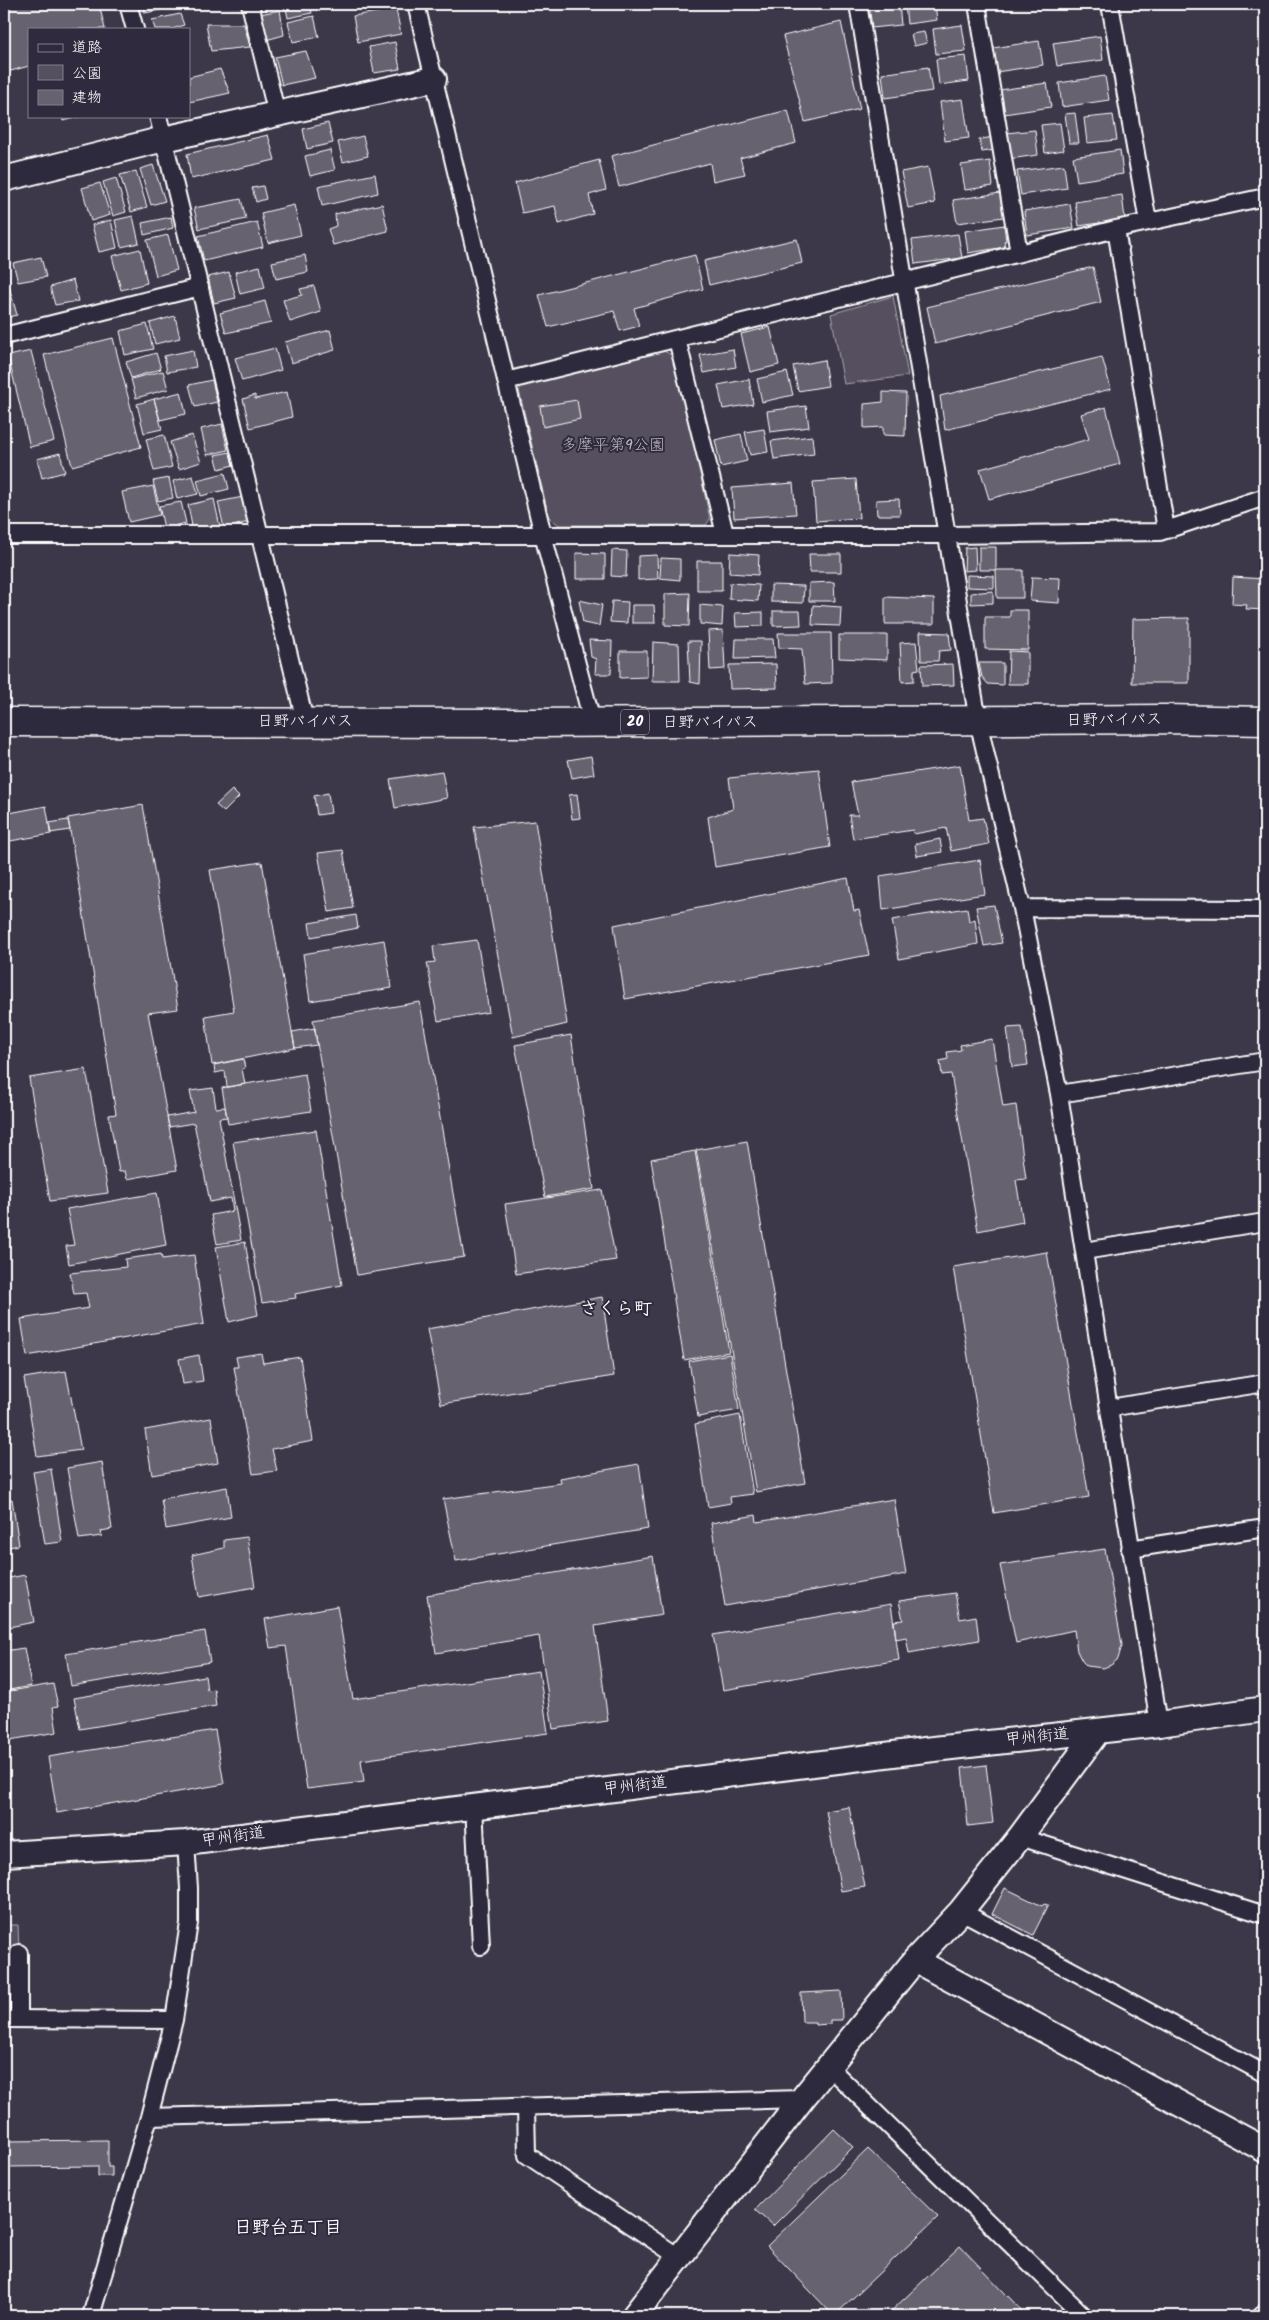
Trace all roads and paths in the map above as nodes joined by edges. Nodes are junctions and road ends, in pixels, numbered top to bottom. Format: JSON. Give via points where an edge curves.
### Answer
{"nodes":[{"id":1,"x":128,"y":4,"type":"edge"},
{"id":2,"x":250,"y":4,"type":"edge"},
{"id":3,"x":416,"y":4,"type":"edge"},
{"id":4,"x":858,"y":4,"type":"edge"},
{"id":5,"x":977,"y":4,"type":"edge"},
{"id":6,"x":1110,"y":4,"type":"edge"},
{"id":7,"x":134,"y":28,"type":"edge"},
{"id":8,"x":434,"y":79,"type":"junction"},
{"id":9,"x":277,"y":114,"type":"junction"},
{"id":10,"x":158,"y":118,"type":"edge"},
{"id":11,"x":164,"y":140,"type":"junction"},
{"id":12,"x":4,"y":179,"type":"edge"},
{"id":13,"x":1265,"y":197,"type":"edge"},
{"id":14,"x":1148,"y":222,"type":"junction"},
{"id":15,"x":1116,"y":229,"type":"junction"},
{"id":16,"x":1019,"y":253,"type":"junction"},
{"id":17,"x":904,"y":283,"type":"junction"},
{"id":18,"x":200,"y":287,"type":"junction"},
{"id":19,"x":4,"y":336,"type":"edge"},
{"id":20,"x":677,"y":339,"type":"junction"},
{"id":21,"x":506,"y":381,"type":"junction"},
{"id":22,"x":1265,"y":497,"type":"edge"},
{"id":23,"x":1166,"y":530,"type":"junction"},
{"id":24,"x":260,"y":534,"type":"junction"},
{"id":25,"x":725,"y":534,"type":"junction"},
{"id":26,"x":4,"y":535,"type":"edge"},
{"id":27,"x":543,"y":535,"type":"junction"},
{"id":28,"x":948,"y":535,"type":"junction"},
{"id":29,"x":305,"y":721,"type":"junction"},
{"id":30,"x":592,"y":721,"type":"junction"},
{"id":31,"x":978,"y":721,"type":"junction"},
{"id":32,"x":1265,"y":721,"type":"edge"},
{"id":33,"x":4,"y":722,"type":"edge"},
{"id":34,"x":1022,"y":908,"type":"junction"},
{"id":35,"x":1265,"y":908,"type":"edge"},
{"id":36,"x":1265,"y":1061,"type":"edge"},
{"id":37,"x":1059,"y":1094,"type":"junction"},
{"id":38,"x":1265,"y":1222,"type":"edge"},
{"id":39,"x":1084,"y":1251,"type":"junction"},
{"id":40,"x":1265,"y":1383,"type":"edge"},
{"id":41,"x":1109,"y":1408,"type":"junction"},
{"id":42,"x":1265,"y":1528,"type":"edge"},
{"id":43,"x":1130,"y":1549,"type":"junction"},
{"id":44,"x":1265,"y":1709,"type":"edge"},
{"id":45,"x":1160,"y":1724,"type":"junction"},
{"id":46,"x":1098,"y":1731,"type":"junction"},
{"id":47,"x":474,"y":1805,"type":"junction"},
{"id":48,"x":1020,"y":1837,"type":"junction"},
{"id":49,"x":186,"y":1843,"type":"junction"},
{"id":50,"x":4,"y":1854,"type":"edge"},
{"id":51,"x":961,"y":1911,"type":"junction"},
{"id":52,"x":1265,"y":1915,"type":"edge"},
{"id":53,"x":481,"y":1946,"type":"dead end"},
{"id":54,"x":19,"y":1953,"type":"dead end"},
{"id":55,"x":915,"y":1960,"type":"junction"},
{"id":56,"x":11,"y":2019,"type":"edge"},
{"id":57,"x":174,"y":2020,"type":"junction"},
{"id":58,"x":829,"y":2067,"type":"junction"},
{"id":59,"x":1265,"y":2074,"type":"edge"},
{"id":60,"x":802,"y":2099,"type":"junction"},
{"id":61,"x":526,"y":2106,"type":"junction"},
{"id":62,"x":149,"y":2117,"type":"junction"},
{"id":63,"x":1265,"y":2150,"type":"edge"},
{"id":64,"x":680,"y":2258,"type":"junction"},
{"id":65,"x":1265,"y":2312,"type":"edge"},
{"id":66,"x":91,"y":2316,"type":"edge"},
{"id":67,"x":634,"y":2316,"type":"edge"},
{"id":68,"x":1084,"y":2316,"type":"edge"},
{"id":69,"x":1260,"y":2316,"type":"edge"}],
"edges":[{"from":1,"to":7,"type":"street"},
{"from":2,"to":9,"type":"street"},
{"from":3,"to":8,"type":"street"},
{"from":4,"to":17,"type":"street"},
{"from":5,"to":16,"type":"street"},
{"from":6,"to":14,"type":"street"},
{"from":8,"to":9,"type":"street"},
{"from":8,"to":21,"type":"street"},
{"from":9,"to":11,"type":"street"},
{"from":10,"to":11,"type":"street"},
{"from":11,"to":12,"type":"street"},
{"from":11,"to":18,"type":"street"},
{"from":13,"to":14,"type":"street"},
{"from":14,"to":15,"type":"street"},
{"from":15,"to":16,"type":"street"},
{"from":15,"to":23,"type":"street"},
{"from":16,"to":17,"type":"street"},
{"from":17,"to":20,"type":"street"},
{"from":17,"to":28,"type":"street"},
{"from":18,"to":19,"type":"street"},
{"from":18,"to":24,"type":"street"},
{"from":20,"to":21,"type":"street"},
{"from":20,"to":25,"type":"street"},
{"from":21,"to":27,"type":"street"},
{"from":22,"to":23,"type":"street"},
{"from":23,"to":28,"type":"street"},
{"from":24,"to":26,"type":"street"},
{"from":24,"to":27,"type":"street"},
{"from":24,"to":29,"type":"street"},
{"from":25,"to":27,"type":"street"},
{"from":25,"to":28,"type":"street"},
{"from":27,"to":30,"type":"street"},
{"from":28,"to":31,"type":"street"},
{"from":29,"to":30,"type":"highway","name":"日野バイパス","number":"20"},
{"from":29,"to":33,"type":"highway","name":"日野バイパス","number":"20"},
{"from":30,"to":31,"type":"highway","name":"日野バイパス","number":"20"},
{"from":31,"to":32,"type":"highway","name":"日野バイパス","number":"20"},
{"from":31,"to":34,"type":"street"},
{"from":34,"to":35,"type":"street"},
{"from":34,"to":37,"type":"street"},
{"from":36,"to":37,"type":"street"},
{"from":37,"to":39,"type":"street"},
{"from":38,"to":39,"type":"street"},
{"from":39,"to":41,"type":"street"},
{"from":40,"to":41,"type":"street"},
{"from":41,"to":43,"type":"street"},
{"from":42,"to":43,"type":"street"},
{"from":43,"to":45,"type":"street"},
{"from":44,"to":45,"type":"street","name":"甲州街道"},
{"from":45,"to":46,"type":"street","name":"甲州街道"},
{"from":46,"to":47,"type":"street","name":"甲州街道"},
{"from":46,"to":48,"type":"street"},
{"from":47,"to":49,"type":"street","name":"甲州街道"},
{"from":47,"to":53,"type":"street"},
{"from":48,"to":51,"type":"street"},
{"from":48,"to":52,"type":"street"},
{"from":49,"to":50,"type":"street","name":"甲州街道"},
{"from":49,"to":57,"type":"street","via":[[189,1923]]},
{"from":51,"to":55,"type":"street"},
{"from":51,"to":59,"type":"street"},
{"from":54,"to":56,"type":"street"},
{"from":55,"to":58,"type":"street"},
{"from":55,"to":63,"type":"street"},
{"from":56,"to":57,"type":"street"},
{"from":57,"to":62,"type":"street"},
{"from":58,"to":60,"type":"street"},
{"from":58,"to":68,"type":"street"},
{"from":60,"to":61,"type":"street"},
{"from":60,"to":64,"type":"street"},
{"from":61,"to":62,"type":"street"},
{"from":61,"to":64,"type":"street","via":[[527,2155]]},
{"from":62,"to":66,"type":"street"},
{"from":64,"to":67,"type":"street"},
{"from":65,"to":69,"type":"street"}]}
